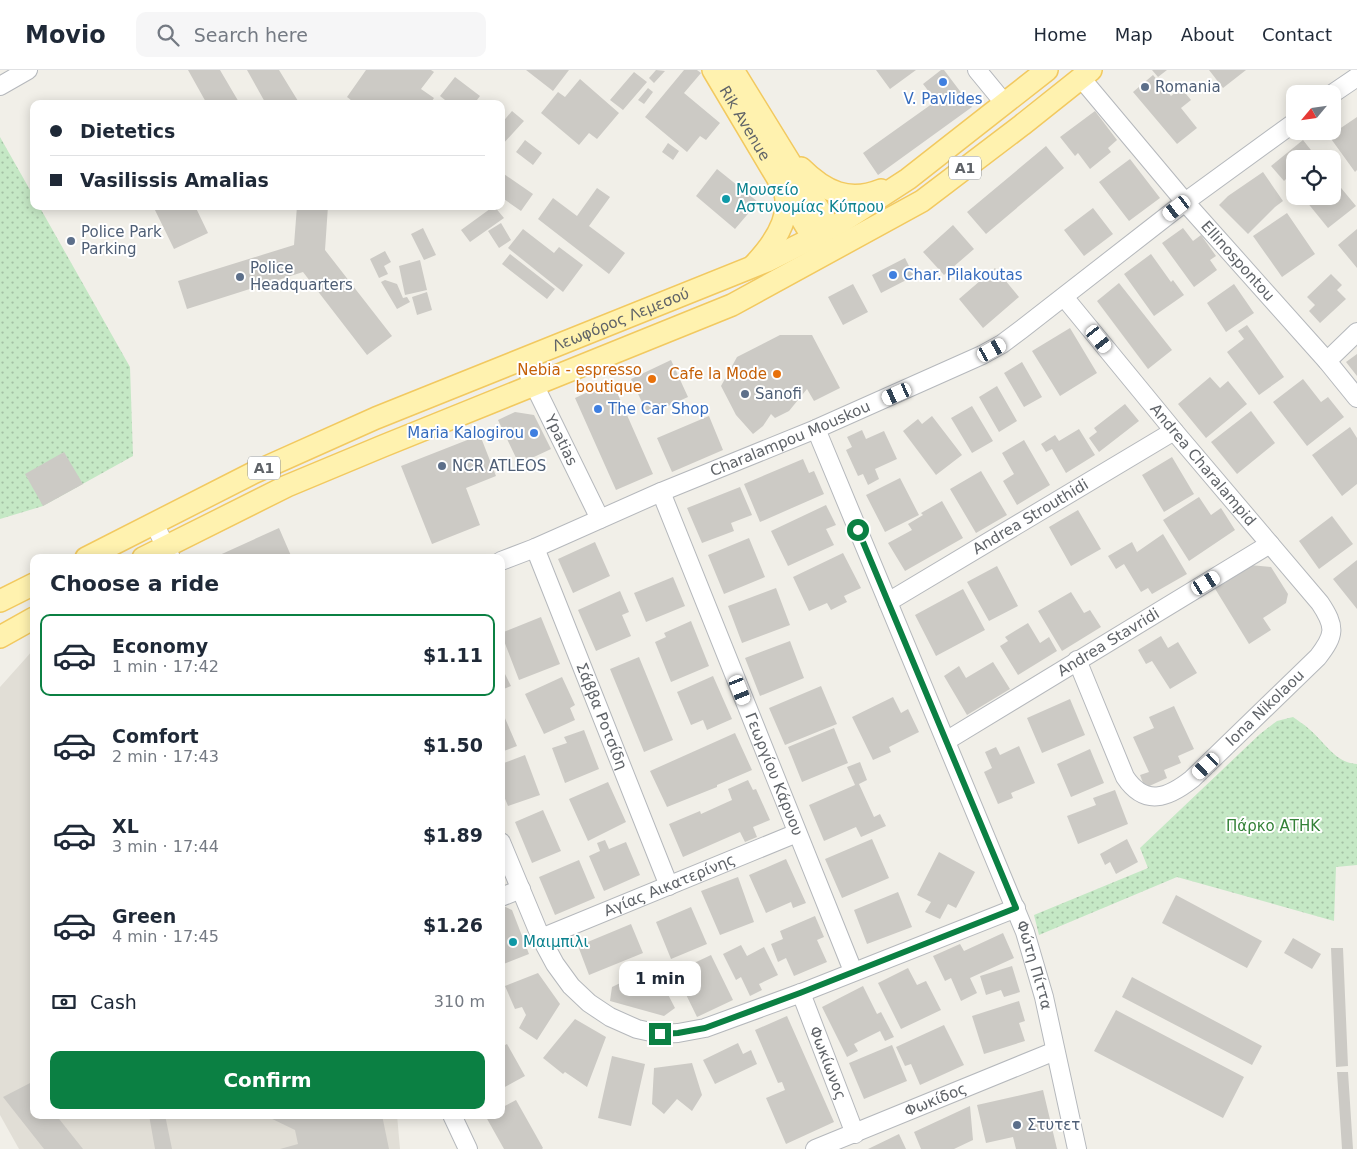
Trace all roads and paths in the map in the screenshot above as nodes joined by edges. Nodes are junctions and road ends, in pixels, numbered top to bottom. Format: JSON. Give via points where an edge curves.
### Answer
{"nodes":[{"id":1,"x":28,"y":70,"type":"edge"},
{"id":2,"x":712,"y":70,"type":"edge"},
{"id":3,"x":733,"y":70,"type":"edge"},
{"id":4,"x":977,"y":70,"type":"edge"},
{"id":5,"x":1047,"y":70,"type":"edge"},
{"id":6,"x":1086,"y":74,"type":"edge"},
{"id":7,"x":1357,"y":76,"type":"edge"},
{"id":8,"x":0,"y":86,"type":"edge"},
{"id":9,"x":1341,"y":88,"type":"edge"},
{"id":10,"x":1005,"y":104,"type":"junction"},
{"id":11,"x":1286,"y":129,"type":"edge"},
{"id":12,"x":781,"y":146,"type":"junction"},
{"id":13,"x":908,"y":179,"type":"junction"},
{"id":14,"x":782,"y":184,"type":"junction"},
{"id":15,"x":1185,"y":202,"type":"junction"},
{"id":16,"x":827,"y":242,"type":"junction"},
{"id":17,"x":753,"y":267,"type":"junction"},
{"id":18,"x":1064,"y":296,"type":"junction"},
{"id":19,"x":1357,"y":332,"type":"edge"},
{"id":20,"x":522,"y":360,"type":"junction"},
{"id":21,"x":1327,"y":360,"type":"junction"},
{"id":22,"x":534,"y":386,"type":"junction"},
{"id":23,"x":1357,"y":398,"type":"edge"},
{"id":24,"x":816,"y":430,"type":"junction"},
{"id":25,"x":1174,"y":431,"type":"junction"},
{"id":26,"x":660,"y":492,"type":"junction"},
{"id":27,"x":600,"y":519,"type":"junction"},
{"id":28,"x":154,"y":523,"type":"junction"},
{"id":29,"x":1270,"y":544,"type":"junction"},
{"id":30,"x":535,"y":548,"type":"junction"},
{"id":31,"x":168,"y":552,"type":"edge"},
{"id":32,"x":94,"y":554,"type":"edge"},
{"id":33,"x":505,"y":559,"type":"edge"},
{"id":34,"x":30,"y":586,"type":"edge"},
{"id":35,"x":0,"y":601,"type":"edge"},
{"id":36,"x":888,"y":602,"type":"junction"},
{"id":37,"x":30,"y":620,"type":"edge"},
{"id":38,"x":1331,"y":636,"type":"joint"},
{"id":39,"x":0,"y":637,"type":"edge"},
{"id":40,"x":1077,"y":660,"type":"junction"},
{"id":41,"x":946,"y":741,"type":"junction"},
{"id":42,"x":797,"y":833,"type":"junction"},
{"id":43,"x":505,"y":851,"type":"edge"},
{"id":44,"x":669,"y":886,"type":"junction"},
{"id":45,"x":521,"y":889,"type":"junction"},
{"id":46,"x":505,"y":895,"type":"edge"},
{"id":47,"x":1016,"y":908,"type":"junction"},
{"id":48,"x":541,"y":938,"type":"junction"},
{"id":49,"x":853,"y":971,"type":"junction"},
{"id":50,"x":800,"y":993,"type":"junction"},
{"id":51,"x":1055,"y":1051,"type":"junction"},
{"id":52,"x":454,"y":1119,"type":"edge"},
{"id":53,"x":855,"y":1134,"type":"junction"},
{"id":54,"x":468,"y":1149,"type":"edge"},
{"id":55,"x":815,"y":1149,"type":"edge"},
{"id":56,"x":1077,"y":1149,"type":"edge"}],
"edges":[{"from":1,"to":8,"type":"street"},
{"from":2,"to":14,"type":"main road","name":"Rik Avenue"},
{"from":3,"to":12,"type":"main road","name":"Rik Avenue"},
{"from":4,"to":10,"type":"street"},
{"from":5,"to":10,"type":"main road","name":"Λεωφόρος Λεμεσού","number":"A1"},
{"from":6,"to":15,"type":"street","name":"Ellinospontou"},
{"from":6,"to":16,"type":"main road","name":"Λεωφόρος Λεμεσού","number":"A1","via":[[922,201]]},
{"from":7,"to":9,"type":"street"},
{"from":10,"to":13,"type":"main road","name":"Λεωφόρος Λεμεσού","number":"A1"},
{"from":11,"to":15,"type":"street","name":"Charalampou Mouskou"},
{"from":12,"to":13,"type":"main road","via":[[815,181],[846,195],[857,197],[873,193]]},
{"from":12,"to":16,"type":"main road","name":"Rik Avenue"},
{"from":13,"to":16,"type":"main road","name":"Λεωφόρος Λεμεσού","number":"A1"},
{"from":14,"to":16,"type":"main road","name":"Rik Avenue"},
{"from":14,"to":17,"type":"main road","via":[[788,200],[786,213],[772,243]]},
{"from":15,"to":18,"type":"street","name":"Charalampou Mouskou"},
{"from":15,"to":21,"type":"street","name":"Ellinospontou"},
{"from":16,"to":17,"type":"main road","name":"Λεωφόρος Λεμεσού","number":"A1"},
{"from":16,"to":22,"type":"main road","name":"Λεωφόρος Λεμεσού","number":"A1","via":[[732,305]]},
{"from":17,"to":20,"type":"main road","name":"Λεωφόρος Λεμεσού","number":"A1"},
{"from":18,"to":24,"type":"street","name":"Charalampou Mouskou","via":[[982,356]]},
{"from":18,"to":25,"type":"street","name":"Andrea Charalampid"},
{"from":19,"to":21,"type":"street"},
{"from":20,"to":22,"type":"street","name":"Ypatias"},
{"from":20,"to":28,"type":"main road","name":"Λεωφόρος Λεμεσού","number":"A1","via":[[376,418],[253,473]]},
{"from":21,"to":23,"type":"street","name":"Ellinospontou"},
{"from":22,"to":27,"type":"street","name":"Ypatias"},
{"from":22,"to":31,"type":"main road","name":"Λεωφόρος Λεμεσού","number":"A1","via":[[288,486]]},
{"from":24,"to":26,"type":"street","name":"Charalampou Mouskou"},
{"from":24,"to":36,"type":"street","name":"Φώτη Πίττα"},
{"from":25,"to":29,"type":"street","name":"Andrea Charalampid"},
{"from":25,"to":36,"type":"street","name":"Andrea Strouthidi"},
{"from":26,"to":27,"type":"street","name":"Charalampou Mouskou"},
{"from":26,"to":42,"type":"street","name":"Γεωργίου Κάρυου"},
{"from":27,"to":30,"type":"street","name":"Charalampou Mouskou"},
{"from":28,"to":31,"type":"street"},
{"from":28,"to":32,"type":"main road","name":"Λεωφόρος Λεμεσού","number":"A1"},
{"from":29,"to":38,"type":"street","name":"Andrea Charalampid","via":[[1328,615]]},
{"from":29,"to":40,"type":"street","name":"Andrea Stavridi"},
{"from":30,"to":33,"type":"street","name":"Charalampou Mouskou"},
{"from":30,"to":44,"type":"street","name":"Σάββα Ροτσίδη"},
{"from":34,"to":35,"type":"main road"},
{"from":36,"to":41,"type":"street","name":"Φώτη Πίττα"},
{"from":37,"to":39,"type":"main road"},
{"from":38,"to":40,"type":"street","name":"Iona Nikolaou","via":[[1318,657],[1206,766],[1179,789],[1160,796],[1141,794],[1125,777]]},
{"from":40,"to":41,"type":"street","name":"Andrea Stavridi"},
{"from":41,"to":47,"type":"street","name":"Φώτη Πίττα"},
{"from":42,"to":44,"type":"street","name":"Αγίας Αικατερίνης"},
{"from":42,"to":49,"type":"street","name":"Γεωργίου Κάρυου"},
{"from":43,"to":45,"type":"street"},
{"from":44,"to":48,"type":"street","name":"Αγίας Αικατερίνης"},
{"from":45,"to":46,"type":"street"},
{"from":45,"to":48,"type":"street"},
{"from":47,"to":49,"type":"street"},
{"from":47,"to":51,"type":"street","name":"Φώτη Πίττα","via":[[1044,998]]},
{"from":48,"to":50,"type":"street","via":[[571,986],[589,1003],[637,1029],[660,1034],[705,1028]]},
{"from":49,"to":50,"type":"street"},
{"from":50,"to":53,"type":"street","name":"Φωκίωνος"},
{"from":51,"to":53,"type":"street","name":"Φωκίδος"},
{"from":51,"to":56,"type":"street","name":"Φώτη Πίττα"},
{"from":52,"to":54,"type":"street"},
{"from":53,"to":55,"type":"street","name":"Φωκίδος"}]}
